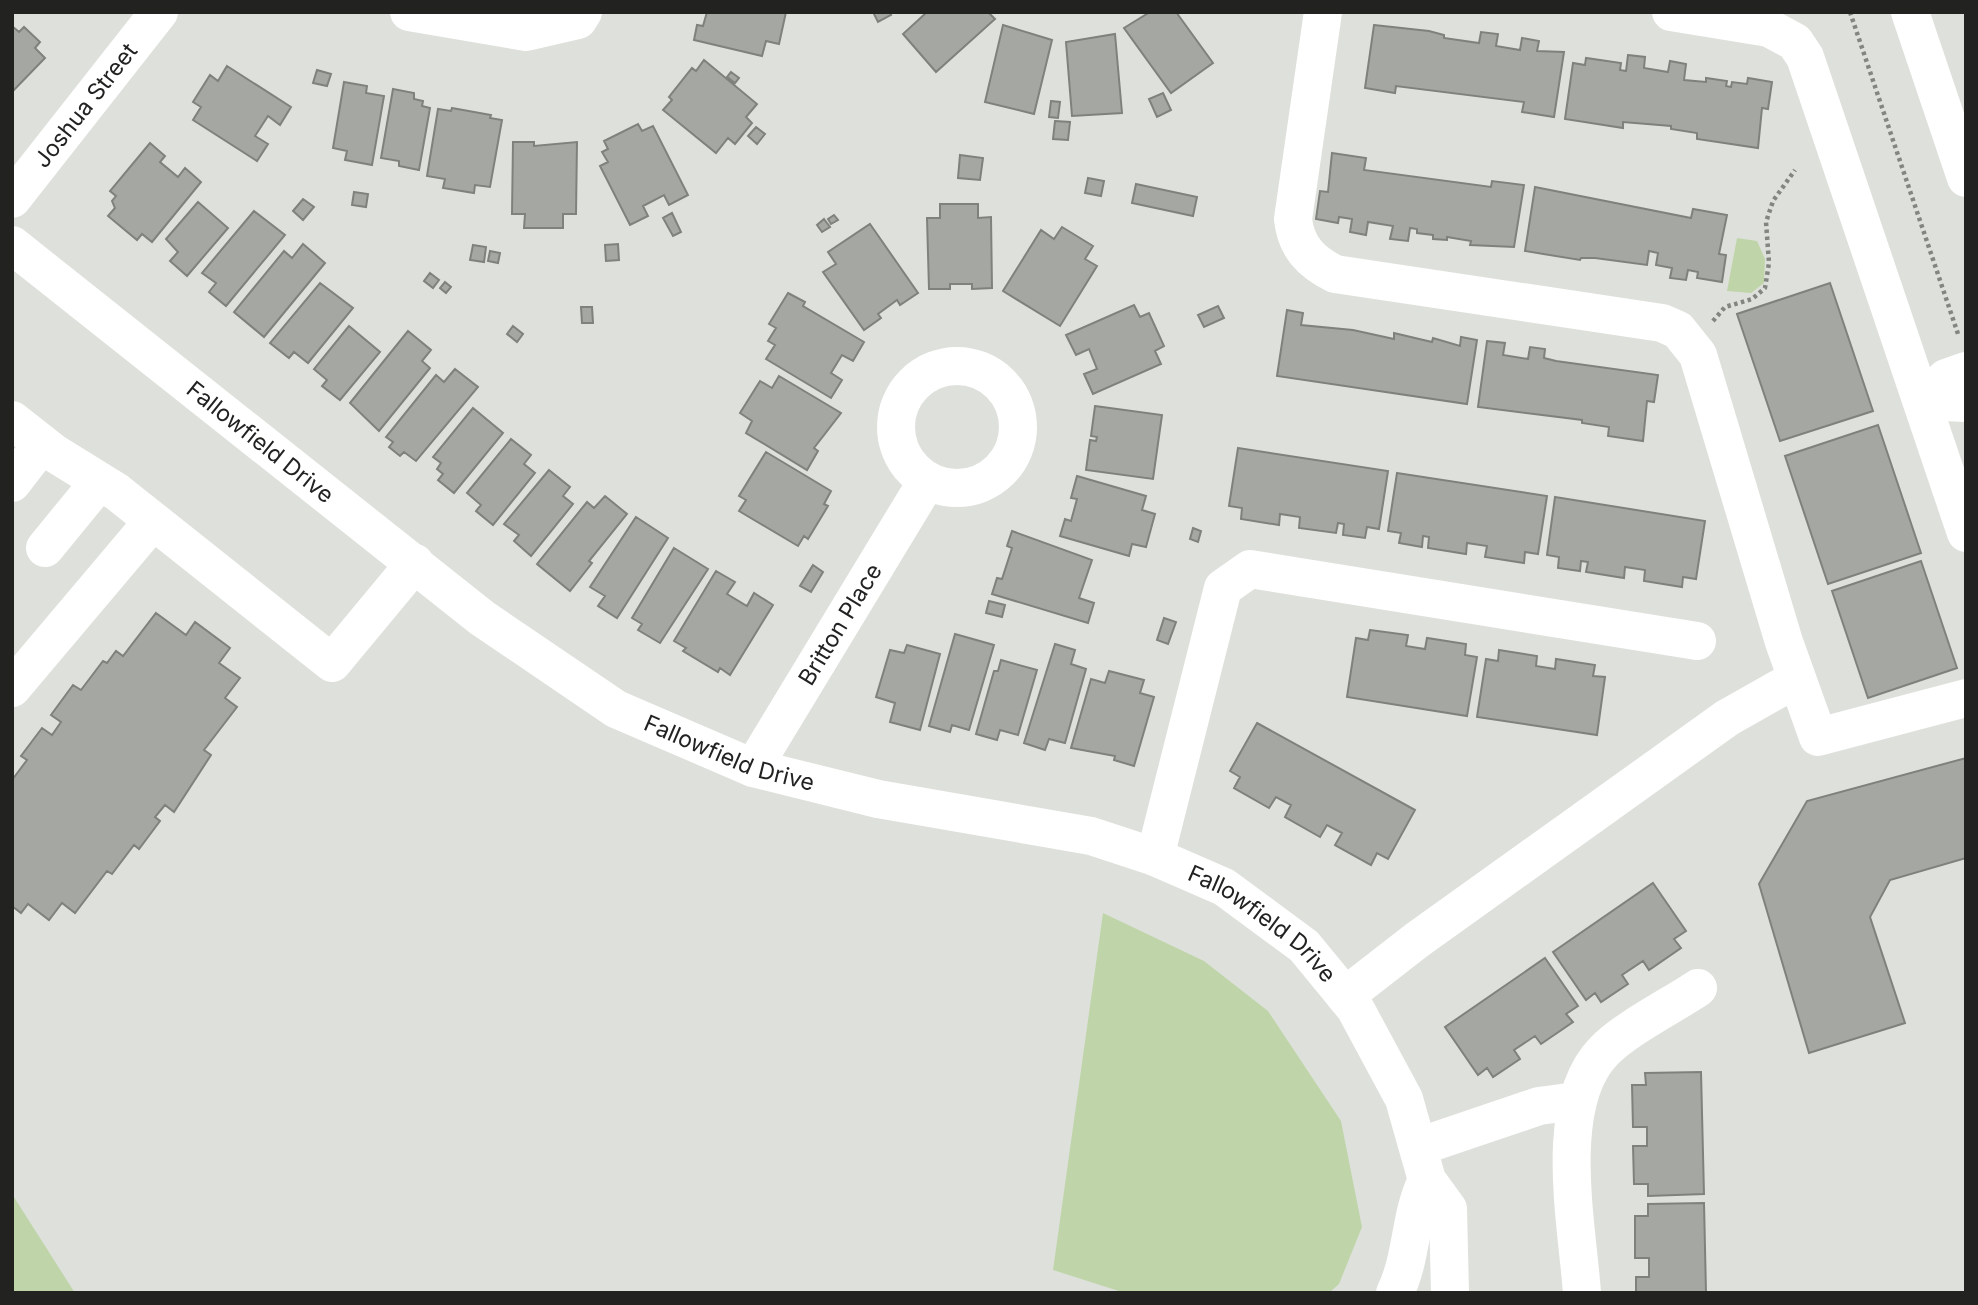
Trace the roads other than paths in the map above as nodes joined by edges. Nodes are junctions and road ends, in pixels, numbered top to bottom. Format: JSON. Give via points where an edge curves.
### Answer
{"nodes":[{"id":1,"x":159,"y":12,"type":"edge"},
{"id":2,"x":409,"y":12,"type":"edge"},
{"id":3,"x":583,"y":12,"type":"edge"},
{"id":4,"x":1323,"y":12,"type":"edge"},
{"id":5,"x":1671,"y":12,"type":"edge"},
{"id":6,"x":1910,"y":12,"type":"edge"},
{"id":7,"x":1966,"y":178,"type":"edge"},
{"id":8,"x":12,"y":200,"type":"edge"},
{"id":9,"x":12,"y":245,"type":"edge"},
{"id":10,"x":1964,"y":357,"type":"edge"},
{"id":11,"x":1922,"y":401,"type":"junction"},
{"id":12,"x":1966,"y":403,"type":"edge"},
{"id":13,"x":12,"y":420,"type":"edge"},
{"id":14,"x":42,"y":444,"type":"junction"},
{"id":15,"x":927,"y":481,"type":"dead end"},
{"id":16,"x":99,"y":482,"type":"junction"},
{"id":17,"x":12,"y":483,"type":"edge"},
{"id":18,"x":153,"y":522,"type":"junction"},
{"id":19,"x":1966,"y":533,"type":"edge"},
{"id":20,"x":45,"y":548,"type":"dead end"},
{"id":21,"x":415,"y":564,"type":"junction"},
{"id":22,"x":1697,"y":641,"type":"dead end"},
{"id":23,"x":1796,"y":679,"type":"junction"},
{"id":24,"x":12,"y":688,"type":"edge"},
{"id":25,"x":1966,"y":698,"type":"edge"},
{"id":26,"x":753,"y":768,"type":"junction"},
{"id":27,"x":1155,"y":858,"type":"junction"},
{"id":28,"x":1698,"y":988,"type":"dead end"},
{"id":29,"x":1345,"y":996,"type":"junction"},
{"id":30,"x":1576,"y":1101,"type":"junction"},
{"id":31,"x":1423,"y":1164,"type":"junction"},
{"id":32,"x":1395,"y":1293,"type":"edge"},
{"id":33,"x":1450,"y":1293,"type":"edge"},
{"id":34,"x":1582,"y":1293,"type":"edge"}],
"edges":[{"from":1,"to":8,"type":"street","name":"Joshua Street"},
{"from":2,"to":3,"type":"street","via":[[526,33],[578,20]]},
{"from":4,"to":23,"type":"street","via":[[1293,219],[1295,235],[1310,258],[1335,274],[1662,323],[1678,330],[1698,355]]},
{"from":5,"to":11,"type":"street","via":[[1769,28],[1795,42],[1805,57]]},
{"from":6,"to":7,"type":"street"},
{"from":9,"to":21,"type":"street","name":"Fallowfield Drive"},
{"from":10,"to":11,"type":"street"},
{"from":11,"to":12,"type":"street"},
{"from":11,"to":19,"type":"street"},
{"from":13,"to":14,"type":"street"},
{"from":14,"to":16,"type":"street"},
{"from":14,"to":17,"type":"street"},
{"from":15,"to":26,"type":"street","name":"Britton Place"},
{"from":16,"to":18,"type":"street"},
{"from":16,"to":20,"type":"street"},
{"from":18,"to":21,"type":"street","via":[[332,663]]},
{"from":18,"to":24,"type":"street"},
{"from":21,"to":26,"type":"street","name":"Fallowfield Drive","via":[[482,618],[616,709]]},
{"from":22,"to":27,"type":"street","via":[[1250,569],[1223,588]]},
{"from":23,"to":25,"type":"street","via":[[1818,737]]},
{"from":23,"to":29,"type":"street","via":[[1727,718]]},
{"from":26,"to":27,"type":"street","name":"Fallowfield Drive","via":[[878,799],[1091,836]]},
{"from":27,"to":29,"type":"street","name":"Fallowfield Drive","via":[[1224,887],[1304,946]]},
{"from":28,"to":30,"type":"street","via":[[1606,1049],[1587,1072]]},
{"from":29,"to":31,"type":"street","name":"Fallowfield Drive","via":[[1404,1099]]},
{"from":30,"to":31,"type":"street","via":[[1539,1106]]},
{"from":30,"to":34,"type":"street","via":[[1571,1132]]},
{"from":31,"to":32,"type":"street","via":[[1411,1248]]},
{"from":31,"to":33,"type":"street","name":"Fallowfield Drive","via":[[1448,1209]]}]}
